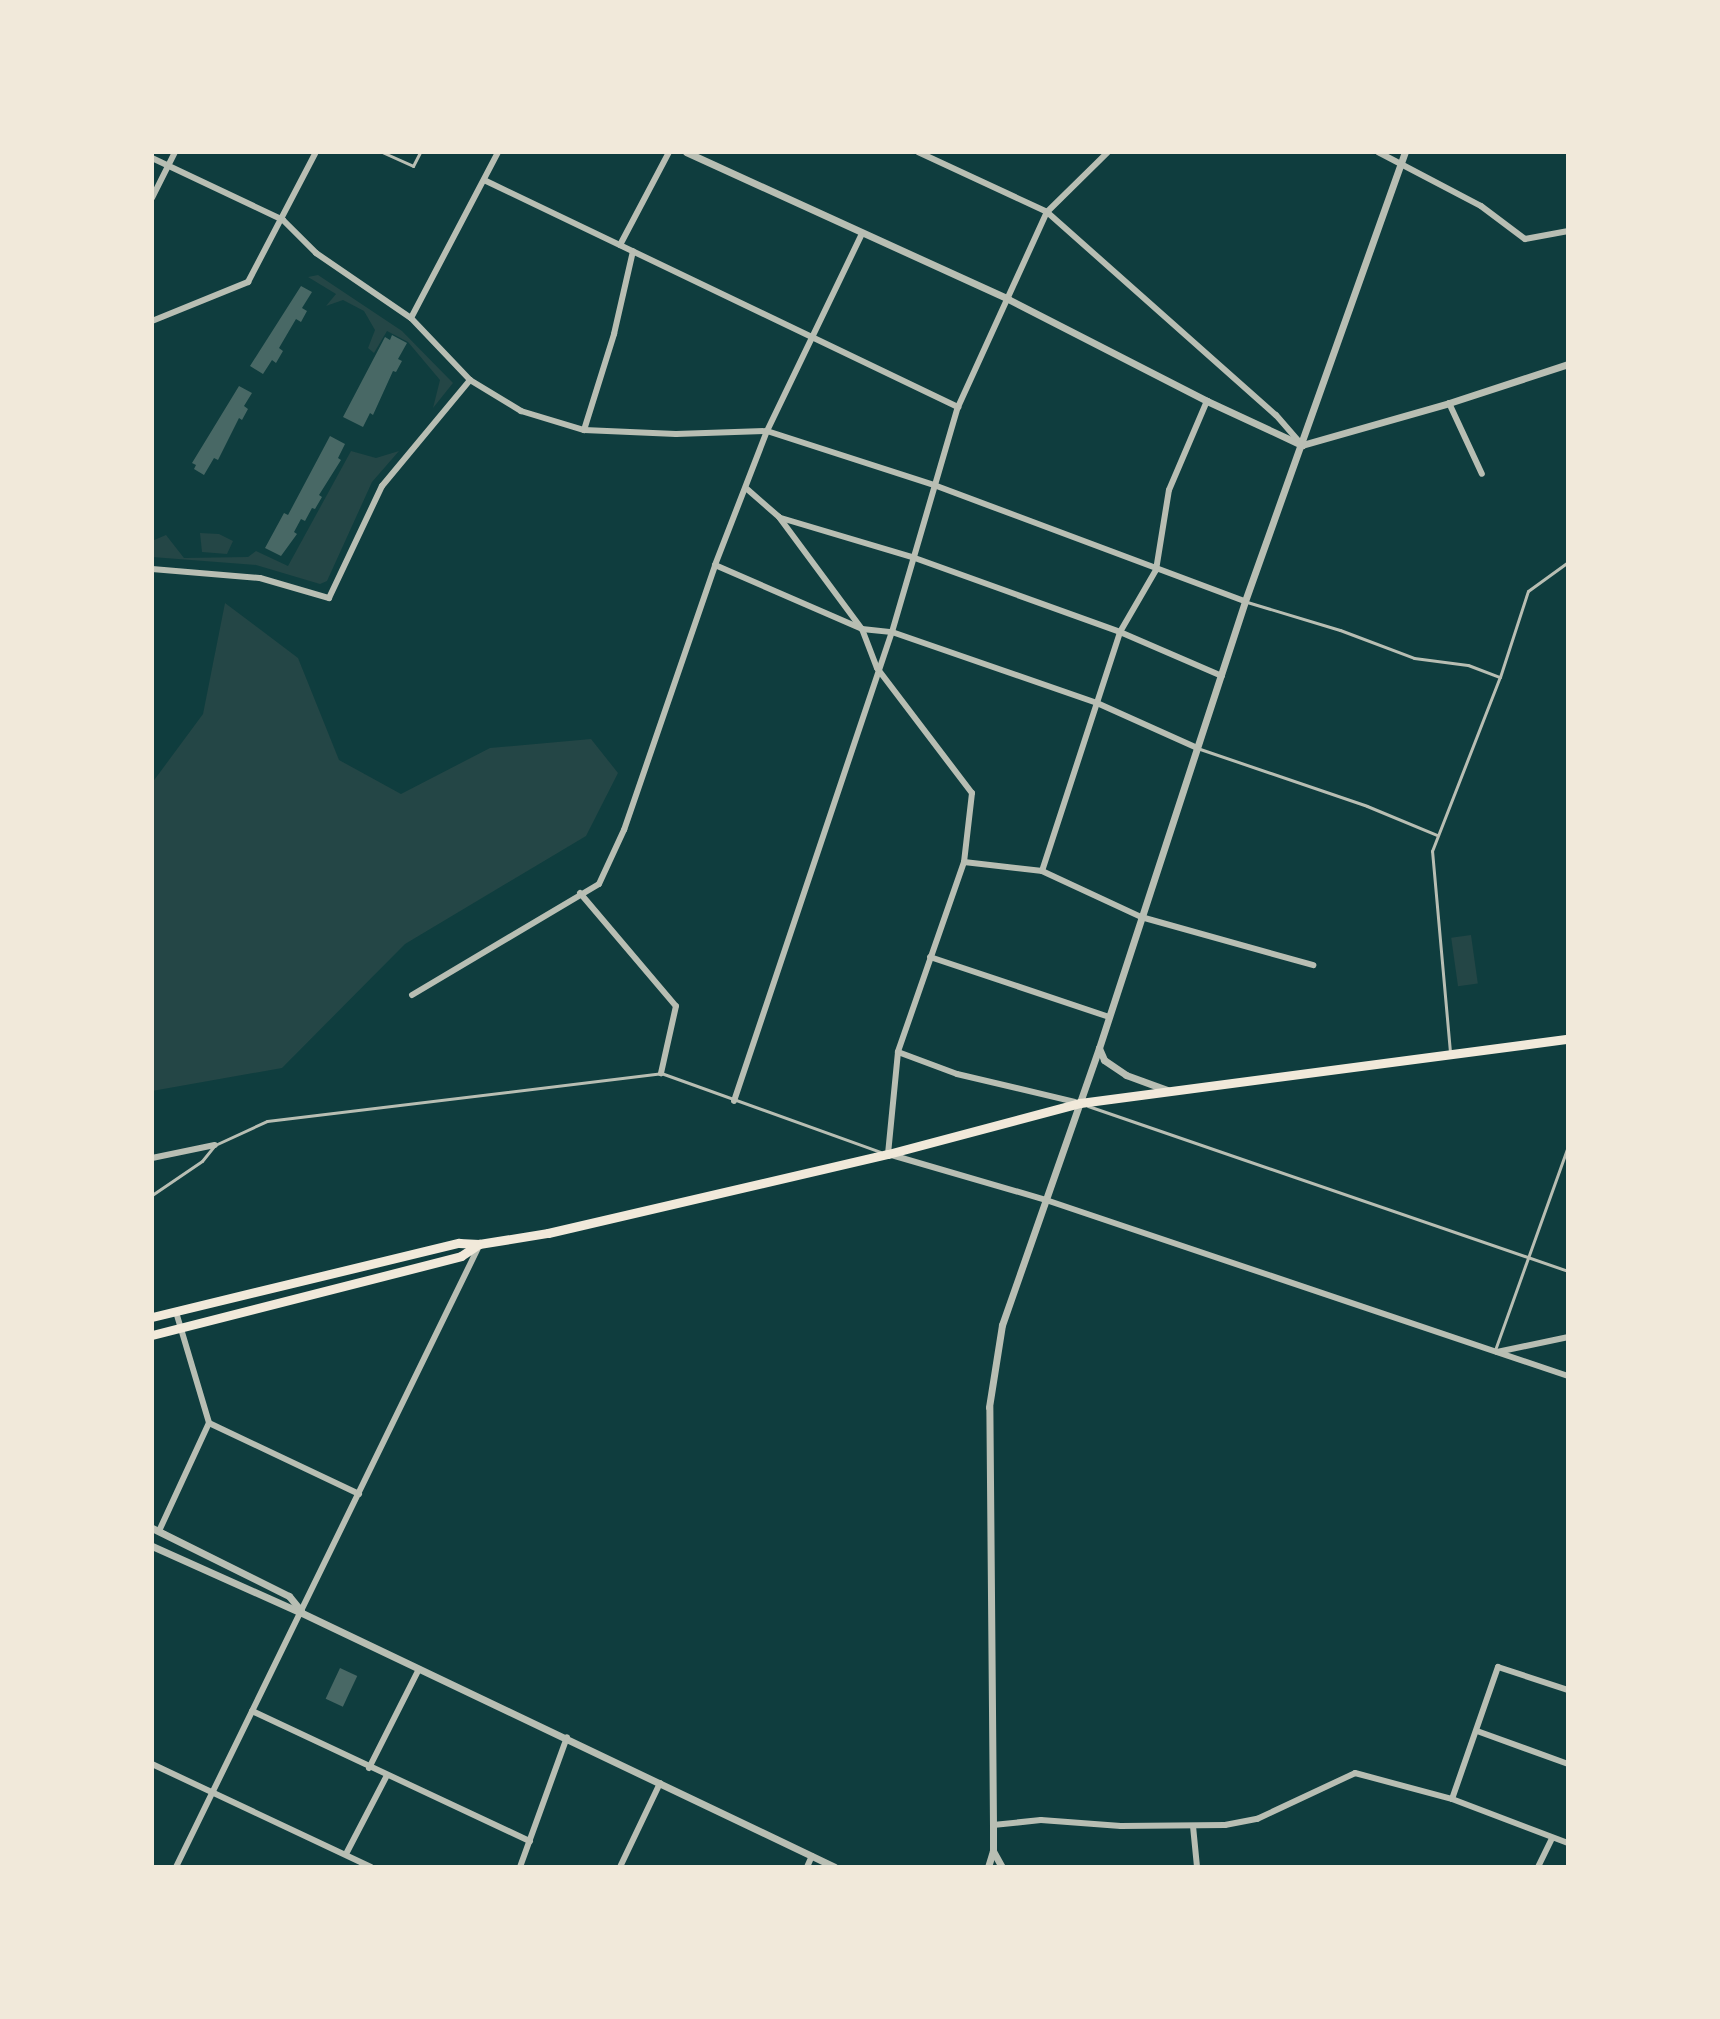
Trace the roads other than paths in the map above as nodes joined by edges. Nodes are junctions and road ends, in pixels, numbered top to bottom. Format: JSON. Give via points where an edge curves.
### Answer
{"nodes":[{"id":1,"x":175,"y":152,"type":"edge"},
{"id":2,"x":316,"y":152,"type":"edge"},
{"id":3,"x":382,"y":152,"type":"edge"},
{"id":4,"x":420,"y":152,"type":"edge"},
{"id":5,"x":498,"y":152,"type":"edge"},
{"id":6,"x":669,"y":152,"type":"edge"},
{"id":7,"x":686,"y":152,"type":"edge"},
{"id":8,"x":918,"y":152,"type":"edge"},
{"id":9,"x":1108,"y":152,"type":"edge"},
{"id":10,"x":1378,"y":152,"type":"edge"},
{"id":11,"x":1405,"y":152,"type":"edge"},
{"id":12,"x":152,"y":158,"type":"edge"},
{"id":13,"x":168,"y":165,"type":"junction"},
{"id":14,"x":1401,"y":167,"type":"junction"},
{"id":15,"x":484,"y":180,"type":"junction"},
{"id":16,"x":152,"y":198,"type":"edge"},
{"id":17,"x":1047,"y":212,"type":"junction"},
{"id":18,"x":283,"y":220,"type":"junction"},
{"id":19,"x":1568,"y":231,"type":"edge"},
{"id":20,"x":862,"y":234,"type":"junction"},
{"id":21,"x":620,"y":245,"type":"junction"},
{"id":22,"x":633,"y":251,"type":"junction"},
{"id":23,"x":1008,"y":299,"type":"junction"},
{"id":24,"x":411,"y":318,"type":"junction"},
{"id":25,"x":152,"y":321,"type":"edge"},
{"id":26,"x":811,"y":337,"type":"junction"},
{"id":27,"x":1568,"y":364,"type":"edge"},
{"id":28,"x":470,"y":380,"type":"junction"},
{"id":29,"x":1207,"y":401,"type":"junction"},
{"id":30,"x":1449,"y":403,"type":"junction"},
{"id":31,"x":958,"y":407,"type":"junction"},
{"id":32,"x":584,"y":430,"type":"junction"},
{"id":33,"x":767,"y":431,"type":"junction"},
{"id":34,"x":1302,"y":445,"type":"junction"},
{"id":35,"x":1482,"y":474,"type":"dead end"},
{"id":36,"x":934,"y":485,"type":"junction"},
{"id":37,"x":747,"y":489,"type":"junction"},
{"id":38,"x":779,"y":517,"type":"junction"},
{"id":39,"x":912,"y":557,"type":"junction"},
{"id":40,"x":1568,"y":562,"type":"edge"},
{"id":41,"x":715,"y":565,"type":"junction"},
{"id":42,"x":152,"y":569,"type":"edge"},
{"id":43,"x":1156,"y":570,"type":"junction"},
{"id":44,"x":1245,"y":601,"type":"junction"},
{"id":45,"x":862,"y":629,"type":"junction"},
{"id":46,"x":892,"y":632,"type":"junction"},
{"id":47,"x":1120,"y":632,"type":"junction"},
{"id":48,"x":877,"y":668,"type":"junction"},
{"id":49,"x":1222,"y":676,"type":"junction"},
{"id":50,"x":1500,"y":677,"type":"junction"},
{"id":51,"x":1097,"y":703,"type":"junction"},
{"id":52,"x":1197,"y":748,"type":"junction"},
{"id":53,"x":1437,"y":835,"type":"junction"},
{"id":54,"x":964,"y":862,"type":"junction"},
{"id":55,"x":1042,"y":871,"type":"junction"},
{"id":56,"x":580,"y":893,"type":"junction"},
{"id":57,"x":1141,"y":917,"type":"junction"},
{"id":58,"x":930,"y":957,"type":"junction"},
{"id":59,"x":1313,"y":965,"type":"dead end"},
{"id":60,"x":412,"y":995,"type":"dead end"},
{"id":61,"x":1109,"y":1017,"type":"junction"},
{"id":62,"x":1568,"y":1039,"type":"edge"},
{"id":63,"x":1099,"y":1048,"type":"junction"},
{"id":64,"x":898,"y":1052,"type":"junction"},
{"id":65,"x":1450,"y":1053,"type":"junction"},
{"id":66,"x":661,"y":1073,"type":"junction"},
{"id":67,"x":1173,"y":1092,"type":"junction"},
{"id":68,"x":734,"y":1101,"type":"junction"},
{"id":69,"x":1080,"y":1103,"type":"junction"},
{"id":70,"x":215,"y":1145,"type":"junction"},
{"id":71,"x":1568,"y":1146,"type":"edge"},
{"id":72,"x":888,"y":1154,"type":"junction"},
{"id":73,"x":152,"y":1158,"type":"edge"},
{"id":74,"x":152,"y":1195,"type":"edge"},
{"id":75,"x":1046,"y":1200,"type":"junction"},
{"id":76,"x":479,"y":1244,"type":"junction"},
{"id":77,"x":1529,"y":1258,"type":"junction"},
{"id":78,"x":1568,"y":1271,"type":"edge"},
{"id":79,"x":176,"y":1312,"type":"junction"},
{"id":80,"x":152,"y":1317,"type":"edge"},
{"id":81,"x":182,"y":1328,"type":"junction"},
{"id":82,"x":152,"y":1335,"type":"edge"},
{"id":83,"x":1568,"y":1337,"type":"edge"},
{"id":84,"x":1494,"y":1353,"type":"junction"},
{"id":85,"x":1568,"y":1376,"type":"edge"},
{"id":86,"x":209,"y":1423,"type":"junction"},
{"id":87,"x":359,"y":1494,"type":"junction"},
{"id":88,"x":156,"y":1530,"type":"edge"},
{"id":89,"x":152,"y":1546,"type":"edge"},
{"id":90,"x":302,"y":1613,"type":"junction"},
{"id":91,"x":419,"y":1669,"type":"junction"},
{"id":92,"x":1568,"y":1690,"type":"edge"},
{"id":93,"x":252,"y":1711,"type":"junction"},
{"id":94,"x":1477,"y":1731,"type":"junction"},
{"id":95,"x":567,"y":1737,"type":"junction"},
{"id":96,"x":152,"y":1764,"type":"edge"},
{"id":97,"x":1568,"y":1764,"type":"edge"},
{"id":98,"x":369,"y":1768,"type":"junction"},
{"id":99,"x":386,"y":1777,"type":"junction"},
{"id":100,"x":660,"y":1783,"type":"junction"},
{"id":101,"x":213,"y":1792,"type":"junction"},
{"id":102,"x":1452,"y":1799,"type":"junction"},
{"id":103,"x":993,"y":1825,"type":"junction"},
{"id":104,"x":1193,"y":1826,"type":"junction"},
{"id":105,"x":1552,"y":1838,"type":"junction"},
{"id":106,"x":530,"y":1841,"type":"junction"},
{"id":107,"x":1568,"y":1843,"type":"edge"},
{"id":108,"x":993,"y":1851,"type":"junction"},
{"id":109,"x":346,"y":1854,"type":"junction"},
{"id":110,"x":812,"y":1856,"type":"junction"},
{"id":111,"x":176,"y":1867,"type":"edge"},
{"id":112,"x":371,"y":1867,"type":"edge"},
{"id":113,"x":520,"y":1867,"type":"edge"},
{"id":114,"x":620,"y":1867,"type":"edge"},
{"id":115,"x":807,"y":1867,"type":"edge"},
{"id":116,"x":835,"y":1867,"type":"edge"},
{"id":117,"x":987,"y":1867,"type":"edge"},
{"id":118,"x":1002,"y":1867,"type":"edge"},
{"id":119,"x":1197,"y":1867,"type":"edge"},
{"id":120,"x":1538,"y":1867,"type":"edge"}],
"edges":[{"from":1,"to":13,"type":"street"},
{"from":2,"to":18,"type":"street"},
{"from":3,"to":4,"type":"lane","via":[[413,166]]},
{"from":5,"to":15,"type":"street"},
{"from":6,"to":21,"type":"street"},
{"from":7,"to":20,"type":"street"},
{"from":8,"to":17,"type":"street"},
{"from":9,"to":17,"type":"street"},
{"from":10,"to":14,"type":"street"},
{"from":11,"to":14,"type":"street"},
{"from":12,"to":13,"type":"street"},
{"from":13,"to":16,"type":"street"},
{"from":13,"to":18,"type":"street"},
{"from":14,"to":19,"type":"street","via":[[1481,206],[1525,239]]},
{"from":14,"to":34,"type":"street"},
{"from":15,"to":21,"type":"street"},
{"from":15,"to":24,"type":"street"},
{"from":17,"to":23,"type":"street"},
{"from":17,"to":34,"type":"street","via":[[1276,415]]},
{"from":18,"to":24,"type":"street","via":[[316,253]]},
{"from":18,"to":25,"type":"street","via":[[248,282]]},
{"from":20,"to":23,"type":"street"},
{"from":20,"to":26,"type":"street"},
{"from":21,"to":22,"type":"street"},
{"from":22,"to":26,"type":"street"},
{"from":22,"to":32,"type":"street"},
{"from":23,"to":29,"type":"street"},
{"from":23,"to":31,"type":"street"},
{"from":24,"to":28,"type":"street"},
{"from":26,"to":31,"type":"street"},
{"from":26,"to":33,"type":"street"},
{"from":27,"to":30,"type":"street"},
{"from":28,"to":32,"type":"street","via":[[521,411]]},
{"from":28,"to":42,"type":"street","via":[[382,486],[329,598],[260,578]]},
{"from":29,"to":34,"type":"street"},
{"from":29,"to":43,"type":"street","via":[[1169,490]]},
{"from":30,"to":34,"type":"street"},
{"from":30,"to":35,"type":"street"},
{"from":31,"to":36,"type":"street"},
{"from":32,"to":33,"type":"street"},
{"from":33,"to":36,"type":"street"},
{"from":33,"to":37,"type":"street"},
{"from":34,"to":44,"type":"street"},
{"from":36,"to":39,"type":"street"},
{"from":36,"to":43,"type":"street"},
{"from":37,"to":38,"type":"street"},
{"from":37,"to":41,"type":"street"},
{"from":38,"to":39,"type":"street"},
{"from":38,"to":45,"type":"street"},
{"from":39,"to":46,"type":"street"},
{"from":39,"to":47,"type":"street"},
{"from":40,"to":50,"type":"lane","via":[[1528,591]]},
{"from":41,"to":45,"type":"street"},
{"from":41,"to":56,"type":"street","via":[[624,830],[599,884]]},
{"from":43,"to":44,"type":"street"},
{"from":43,"to":47,"type":"street"},
{"from":44,"to":49,"type":"street"},
{"from":44,"to":50,"type":"lane","via":[[1414,658],[1468,665]]},
{"from":45,"to":46,"type":"street"},
{"from":45,"to":48,"type":"street"},
{"from":46,"to":48,"type":"street"},
{"from":46,"to":51,"type":"street"},
{"from":47,"to":49,"type":"street"},
{"from":47,"to":51,"type":"street"},
{"from":48,"to":54,"type":"street","via":[[972,793]]},
{"from":48,"to":68,"type":"street"},
{"from":49,"to":52,"type":"street"},
{"from":50,"to":53,"type":"lane"},
{"from":51,"to":52,"type":"street"},
{"from":51,"to":55,"type":"street"},
{"from":52,"to":53,"type":"lane"},
{"from":52,"to":57,"type":"street"},
{"from":53,"to":65,"type":"lane","via":[[1432,851]]},
{"from":54,"to":55,"type":"street"},
{"from":54,"to":58,"type":"street"},
{"from":55,"to":57,"type":"street"},
{"from":56,"to":60,"type":"street"},
{"from":56,"to":66,"type":"street","via":[[676,1006]]},
{"from":57,"to":59,"type":"street"},
{"from":57,"to":61,"type":"street"},
{"from":58,"to":61,"type":"street"},
{"from":58,"to":64,"type":"street"},
{"from":61,"to":63,"type":"street"},
{"from":62,"to":65,"type":"main road"},
{"from":63,"to":67,"type":"street","via":[[1104,1060],[1126,1075]]},
{"from":63,"to":69,"type":"street"},
{"from":64,"to":69,"type":"street","via":[[957,1074]]},
{"from":64,"to":72,"type":"street"},
{"from":65,"to":67,"type":"main road"},
{"from":66,"to":68,"type":"lane"},
{"from":66,"to":70,"type":"lane","via":[[267,1121]]},
{"from":67,"to":69,"type":"main road"},
{"from":68,"to":72,"type":"lane"},
{"from":69,"to":72,"type":"main road"},
{"from":69,"to":75,"type":"street"},
{"from":69,"to":77,"type":"lane"},
{"from":70,"to":73,"type":"street"},
{"from":70,"to":74,"type":"lane","via":[[202,1161]]},
{"from":71,"to":77,"type":"lane"},
{"from":72,"to":75,"type":"street"},
{"from":72,"to":76,"type":"main road","via":[[548,1233]]},
{"from":75,"to":84,"type":"street"},
{"from":75,"to":103,"type":"street","via":[[1002,1325],[989,1407]]},
{"from":76,"to":79,"type":"main road","via":[[459,1243]]},
{"from":76,"to":81,"type":"main road","via":[[461,1256]]},
{"from":76,"to":87,"type":"street"},
{"from":77,"to":78,"type":"lane"},
{"from":77,"to":84,"type":"lane"},
{"from":79,"to":80,"type":"main road"},
{"from":79,"to":81,"type":"street"},
{"from":81,"to":82,"type":"main road"},
{"from":81,"to":86,"type":"street"},
{"from":83,"to":84,"type":"street"},
{"from":84,"to":85,"type":"street"},
{"from":86,"to":87,"type":"street"},
{"from":86,"to":88,"type":"street"},
{"from":87,"to":90,"type":"street"},
{"from":88,"to":90,"type":"street","via":[[289,1596]]},
{"from":89,"to":90,"type":"street"},
{"from":90,"to":91,"type":"street"},
{"from":90,"to":93,"type":"street"},
{"from":91,"to":95,"type":"street"},
{"from":91,"to":98,"type":"street"},
{"from":92,"to":94,"type":"street","via":[[1498,1667]]},
{"from":93,"to":98,"type":"street"},
{"from":93,"to":101,"type":"street"},
{"from":94,"to":97,"type":"street"},
{"from":94,"to":102,"type":"street"},
{"from":95,"to":100,"type":"street"},
{"from":95,"to":106,"type":"street"},
{"from":96,"to":101,"type":"street"},
{"from":98,"to":99,"type":"street"},
{"from":99,"to":106,"type":"street"},
{"from":99,"to":109,"type":"street"},
{"from":100,"to":110,"type":"street"},
{"from":100,"to":114,"type":"street"},
{"from":101,"to":109,"type":"street"},
{"from":101,"to":111,"type":"street"},
{"from":102,"to":104,"type":"street","via":[[1355,1773],[1257,1819]]},
{"from":102,"to":105,"type":"street"},
{"from":103,"to":104,"type":"street","via":[[1041,1820]]},
{"from":103,"to":108,"type":"street"},
{"from":104,"to":119,"type":"street"},
{"from":105,"to":107,"type":"street"},
{"from":105,"to":120,"type":"street"},
{"from":106,"to":113,"type":"street"},
{"from":108,"to":117,"type":"street"},
{"from":108,"to":118,"type":"street"},
{"from":109,"to":112,"type":"street"},
{"from":110,"to":115,"type":"street"},
{"from":110,"to":116,"type":"street"}]}
